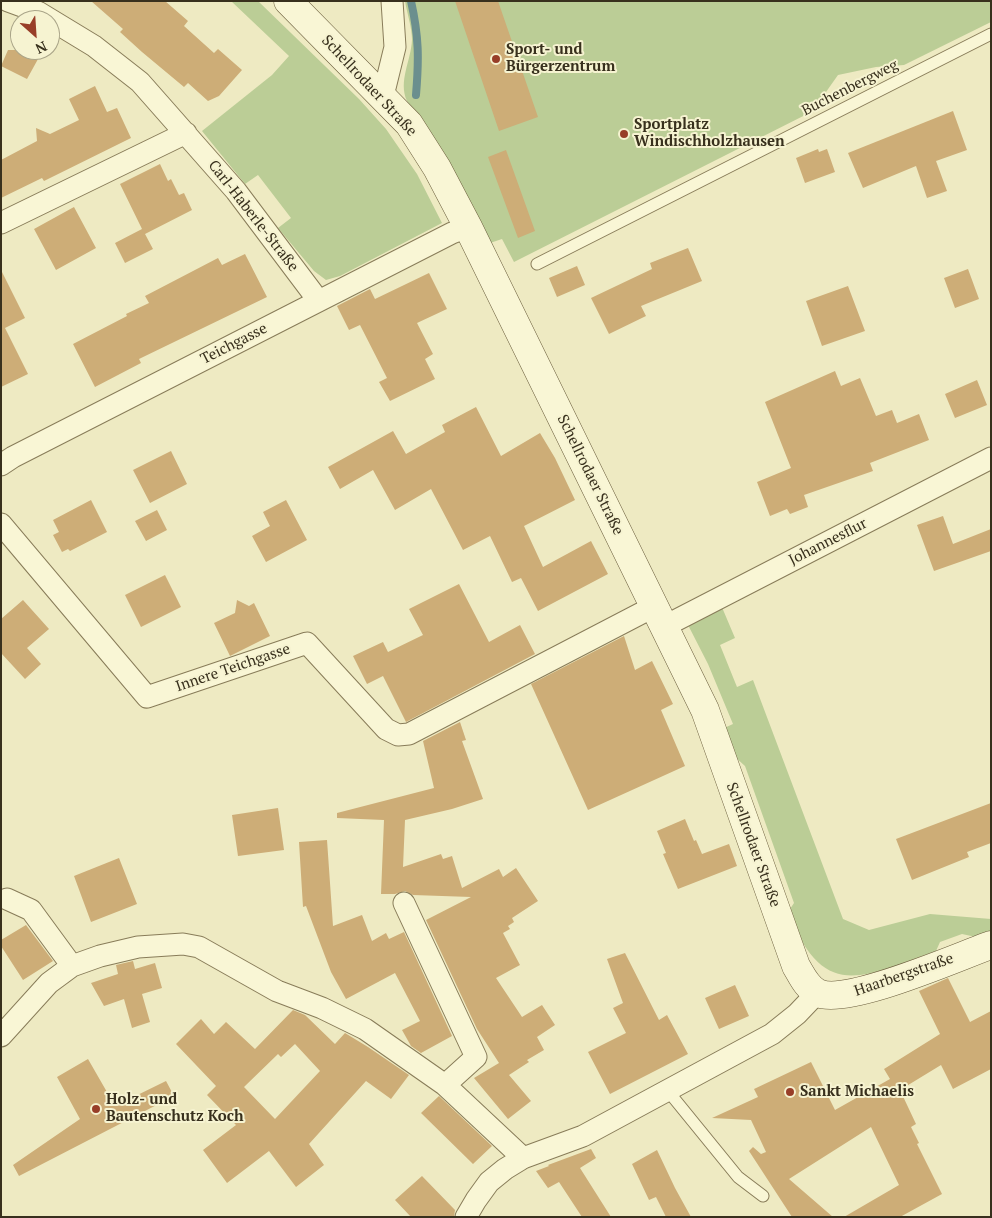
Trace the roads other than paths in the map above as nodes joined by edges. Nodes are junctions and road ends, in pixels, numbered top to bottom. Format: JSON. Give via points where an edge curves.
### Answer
{"nodes":[{"id":1,"x":8,"y":1,"type":"edge"},
{"id":2,"x":288,"y":1,"type":"edge"},
{"id":3,"x":392,"y":1,"type":"edge"},
{"id":4,"x":991,"y":34,"type":"edge"},
{"id":5,"x":383,"y":96,"type":"junction"},
{"id":6,"x":186,"y":133,"type":"junction"},
{"id":7,"x":1,"y":223,"type":"edge"},
{"id":8,"x":468,"y":227,"type":"junction"},
{"id":9,"x":537,"y":264,"type":"dead end"},
{"id":10,"x":318,"y":300,"type":"junction"},
{"id":11,"x":991,"y":458,"type":"edge"},
{"id":12,"x":1,"y":465,"type":"edge"},
{"id":13,"x":1,"y":524,"type":"edge"},
{"id":14,"x":660,"y":616,"type":"junction"},
{"id":15,"x":7,"y":899,"type":"dead end"},
{"id":16,"x":404,"y":903,"type":"dead end"},
{"id":17,"x":991,"y":945,"type":"edge"},
{"id":18,"x":72,"y":966,"type":"junction"},
{"id":19,"x":817,"y":992,"type":"junction"},
{"id":20,"x":1,"y":1036,"type":"edge"},
{"id":21,"x":445,"y":1085,"type":"junction"},
{"id":22,"x":668,"y":1091,"type":"junction"},
{"id":23,"x":523,"y":1158,"type":"junction"},
{"id":24,"x":763,"y":1196,"type":"dead end"},
{"id":25,"x":466,"y":1217,"type":"edge"}],
"edges":[{"from":1,"to":6,"type":"street","name":"Carl-Haberle-Straße","via":[[38,12],[94,46],[140,82]]},
{"from":2,"to":5,"type":"street","name":"Schellrodaer Straße"},
{"from":3,"to":5,"type":"street","via":[[396,47]]},
{"from":4,"to":9,"type":"lane","name":"Buchenbergweg"},
{"from":5,"to":8,"type":"street","name":"Schellrodaer Straße","via":[[423,145]]},
{"from":6,"to":7,"type":"street"},
{"from":6,"to":10,"type":"street","name":"Carl-Haberle-Straße","via":[[236,191]]},
{"from":8,"to":10,"type":"street","name":"Teichgasse"},
{"from":8,"to":14,"type":"street","name":"Schellrodaer Straße"},
{"from":10,"to":12,"type":"street","name":"Teichgasse"},
{"from":11,"to":14,"type":"street","name":"Johannesflur"},
{"from":13,"to":14,"type":"street","name":"Innere Teichgasse","via":[[147,697],[307,642],[386,729],[398,735],[409,734]]},
{"from":14,"to":19,"type":"street","name":"Schellrodaer Straße","via":[[705,710],[796,966],[806,984]]},
{"from":15,"to":18,"type":"street","via":[[31,910]]},
{"from":16,"to":21,"type":"street","via":[[476,1057]]},
{"from":17,"to":19,"type":"street","name":"Haarbergstraße","via":[[862,992],[830,996]]},
{"from":18,"to":20,"type":"street","via":[[49,984]]},
{"from":18,"to":21,"type":"street","via":[[138,947],[183,944],[199,947],[277,991],[365,1029]]},
{"from":19,"to":22,"type":"street","via":[[772,1034]]},
{"from":21,"to":23,"type":"street"},
{"from":22,"to":23,"type":"street","via":[[584,1136]]},
{"from":22,"to":24,"type":"lane","via":[[738,1178]]},
{"from":23,"to":25,"type":"street","via":[[489,1182]]}]}
